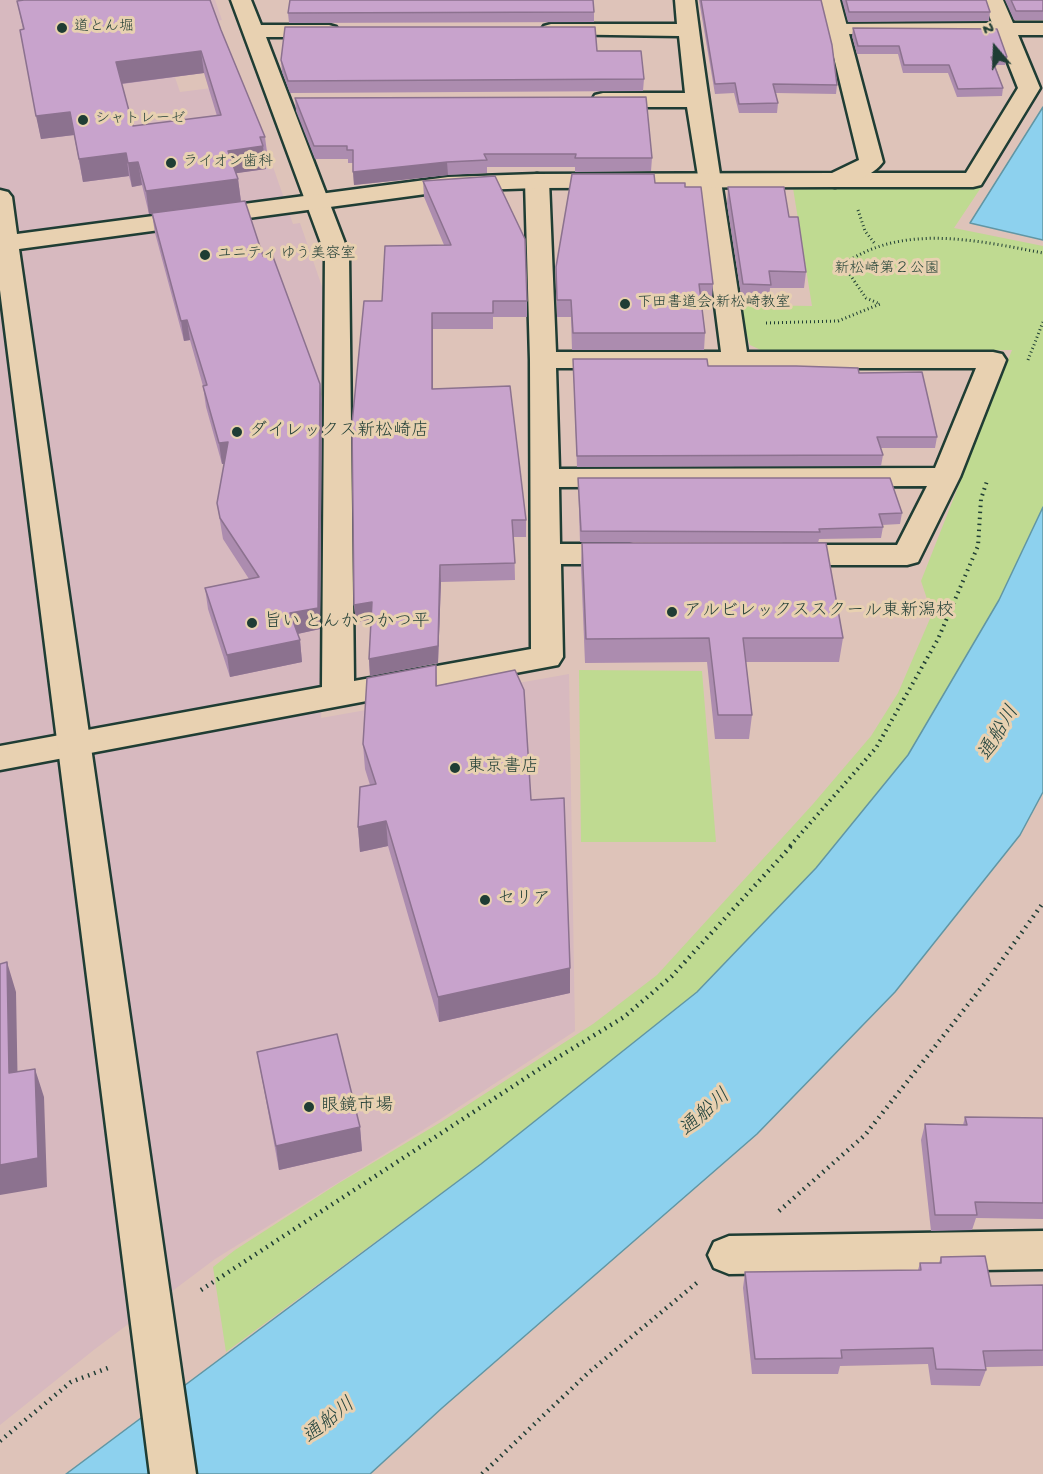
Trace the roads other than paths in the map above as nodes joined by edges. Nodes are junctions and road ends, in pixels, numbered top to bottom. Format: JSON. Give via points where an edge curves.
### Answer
{"nodes":[{"id":1,"x":241,"y":0,"type":"edge"},
{"id":2,"x":685,"y":0,"type":"edge"},
{"id":3,"x":830,"y":0,"type":"edge"},
{"id":4,"x":993,"y":0,"type":"edge"},
{"id":5,"x":837,"y":28,"type":"junction"},
{"id":6,"x":1005,"y":29,"type":"junction"},
{"id":7,"x":1043,"y":29,"type":"edge"},
{"id":8,"x":535,"y":30,"type":"edge"},
{"id":9,"x":688,"y":30,"type":"junction"},
{"id":10,"x":252,"y":31,"type":"junction"},
{"id":11,"x":346,"y":31,"type":"edge"},
{"id":12,"x":577,"y":100,"type":"edge"},
{"id":13,"x":697,"y":100,"type":"junction"},
{"id":14,"x":278,"y":102,"type":"junction"},
{"id":15,"x":302,"y":102,"type":"edge"},
{"id":16,"x":835,"y":180,"type":"junction"},
{"id":17,"x":537,"y":181,"type":"junction"},
{"id":18,"x":711,"y":182,"type":"junction"},
{"id":19,"x":0,"y":196,"type":"edge"},
{"id":20,"x":316,"y":201,"type":"junction"},
{"id":21,"x":3,"y":243,"type":"edge"},
{"id":22,"x":543,"y":360,"type":"junction"},
{"id":23,"x":735,"y":360,"type":"junction"},
{"id":24,"x":946,"y":477,"type":"junction"},
{"id":25,"x":544,"y":478,"type":"junction"},
{"id":26,"x":544,"y":554,"type":"junction"},
{"id":27,"x":650,"y":554,"type":"edge"},
{"id":28,"x":755,"y":554,"type":"edge"},
{"id":29,"x":338,"y":696,"type":"junction"},
{"id":30,"x":73,"y":745,"type":"junction"},
{"id":31,"x":0,"y":758,"type":"edge"},
{"id":32,"x":1043,"y":1250,"type":"edge"},
{"id":33,"x":729,"y":1255,"type":"road end"},
{"id":34,"x":173,"y":1474,"type":"edge"}],
"edges":[{"from":1,"to":10,"type":"street"},
{"from":2,"to":9,"type":"street"},
{"from":3,"to":5,"type":"street"},
{"from":4,"to":6,"type":"street"},
{"from":5,"to":6,"type":"street"},
{"from":5,"to":16,"type":"street","via":[[871,162]]},
{"from":6,"to":7,"type":"street"},
{"from":6,"to":16,"type":"street","via":[[1029,88],[973,180]]},
{"from":8,"to":9,"type":"street"},
{"from":9,"to":13,"type":"street"},
{"from":10,"to":11,"type":"street"},
{"from":10,"to":14,"type":"street"},
{"from":12,"to":13,"type":"street"},
{"from":13,"to":18,"type":"street"},
{"from":14,"to":15,"type":"street"},
{"from":14,"to":20,"type":"street"},
{"from":16,"to":18,"type":"street"},
{"from":17,"to":18,"type":"street"},
{"from":17,"to":20,"type":"street","via":[[448,184]]},
{"from":17,"to":22,"type":"street"},
{"from":18,"to":23,"type":"street"},
{"from":19,"to":21,"type":"street"},
{"from":20,"to":21,"type":"street"},
{"from":20,"to":29,"type":"street","via":[[337,254]]},
{"from":21,"to":30,"type":"street"},
{"from":22,"to":23,"type":"street"},
{"from":22,"to":25,"type":"street"},
{"from":23,"to":24,"type":"street","via":[[993,360]]},
{"from":24,"to":25,"type":"street"},
{"from":24,"to":28,"type":"street","via":[[907,555]]},
{"from":25,"to":26,"type":"street"},
{"from":26,"to":27,"type":"street"},
{"from":26,"to":29,"type":"street","via":[[547,657]]},
{"from":29,"to":30,"type":"street"},
{"from":30,"to":31,"type":"street"},
{"from":30,"to":34,"type":"street"},
{"from":32,"to":33,"type":"street"}]}
